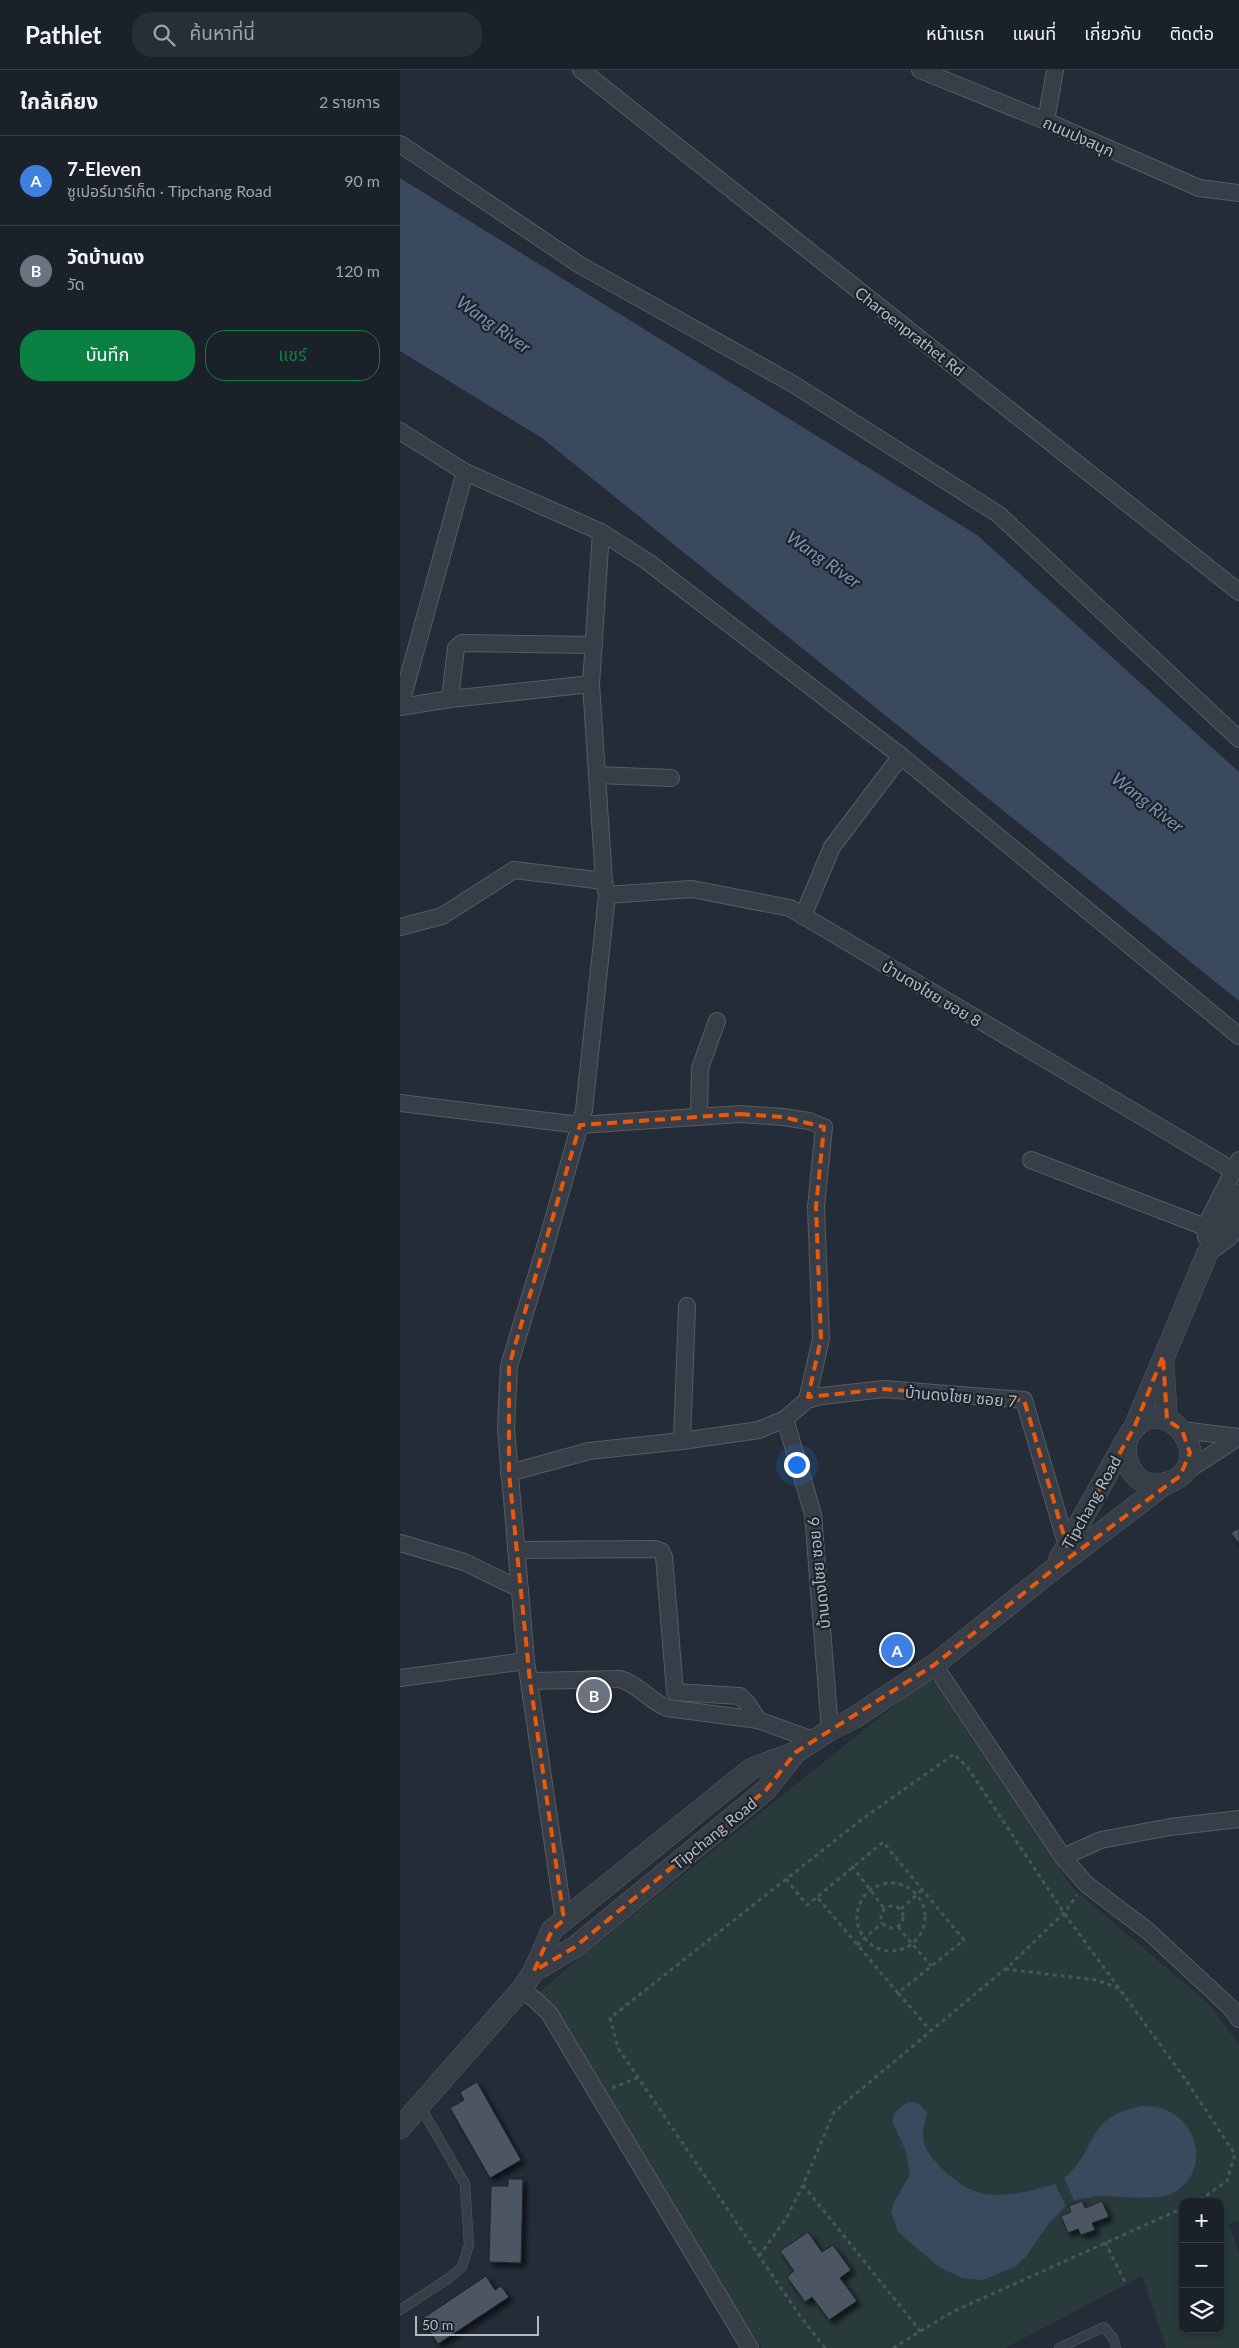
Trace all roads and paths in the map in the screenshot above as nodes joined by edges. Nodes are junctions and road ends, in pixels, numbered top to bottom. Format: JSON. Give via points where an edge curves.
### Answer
{"nodes":[{"id":1,"x":581,"y":70,"type":"edge"},
{"id":2,"x":920,"y":70,"type":"edge"},
{"id":3,"x":1055,"y":70,"type":"edge"},
{"id":4,"x":1046,"y":121,"type":"junction"},
{"id":5,"x":400,"y":144,"type":"edge"},
{"id":6,"x":1239,"y":193,"type":"edge"},
{"id":7,"x":400,"y":431,"type":"edge"},
{"id":8,"x":465,"y":472,"type":"junction"},
{"id":9,"x":601,"y":532,"type":"junction"},
{"id":10,"x":1239,"y":592,"type":"edge"},
{"id":11,"x":594,"y":645,"type":"junction"},
{"id":12,"x":591,"y":684,"type":"junction"},
{"id":13,"x":450,"y":699,"type":"junction"},
{"id":14,"x":400,"y":707,"type":"edge"},
{"id":15,"x":1239,"y":740,"type":"edge"},
{"id":16,"x":901,"y":756,"type":"junction"},
{"id":17,"x":597,"y":775,"type":"junction"},
{"id":18,"x":672,"y":778,"type":"dead end"},
{"id":19,"x":606,"y":888,"type":"junction"},
{"id":20,"x":803,"y":916,"type":"junction"},
{"id":21,"x":400,"y":927,"type":"edge"},
{"id":22,"x":717,"y":1021,"type":"dead end"},
{"id":23,"x":1239,"y":1036,"type":"edge"},
{"id":24,"x":400,"y":1102,"type":"edge"},
{"id":25,"x":699,"y":1116,"type":"junction"},
{"id":26,"x":580,"y":1125,"type":"junction"},
{"id":27,"x":1031,"y":1160,"type":"dead end"},
{"id":28,"x":1236,"y":1165,"type":"edge"},
{"id":29,"x":1239,"y":1195,"type":"edge"},
{"id":30,"x":1239,"y":1223,"type":"edge"},
{"id":31,"x":1205,"y":1227,"type":"junction"},
{"id":32,"x":1207,"y":1254,"type":"junction"},
{"id":33,"x":687,"y":1306,"type":"dead end"},
{"id":34,"x":1163,"y":1356,"type":"junction"},
{"id":35,"x":807,"y":1400,"type":"junction"},
{"id":36,"x":785,"y":1419,"type":"junction"},
{"id":37,"x":1175,"y":1425,"type":"junction"},
{"id":38,"x":1131,"y":1433,"type":"junction"},
{"id":39,"x":1239,"y":1437,"type":"edge"},
{"id":40,"x":682,"y":1441,"type":"junction"},
{"id":41,"x":509,"y":1473,"type":"junction"},
{"id":42,"x":1173,"y":1479,"type":"junction"},
{"id":43,"x":400,"y":1543,"type":"edge"},
{"id":44,"x":1067,"y":1546,"type":"junction"},
{"id":45,"x":516,"y":1550,"type":"junction"},
{"id":46,"x":1054,"y":1568,"type":"junction"},
{"id":47,"x":520,"y":1589,"type":"junction"},
{"id":48,"x":526,"y":1661,"type":"junction"},
{"id":49,"x":934,"y":1665,"type":"junction"},
{"id":50,"x":400,"y":1678,"type":"edge"},
{"id":51,"x":530,"y":1681,"type":"junction"},
{"id":52,"x":758,"y":1720,"type":"junction"},
{"id":53,"x":813,"y":1741,"type":"junction"},
{"id":54,"x":1239,"y":1819,"type":"edge"},
{"id":55,"x":1063,"y":1857,"type":"junction"},
{"id":56,"x":852,"y":1866,"type":"junction"},
{"id":57,"x":786,"y":1879,"type":"junction"},
{"id":58,"x":1086,"y":1884,"type":"junction"},
{"id":59,"x":923,"y":1889,"type":"junction"},
{"id":60,"x":870,"y":1890,"type":"junction"},
{"id":61,"x":917,"y":1894,"type":"junction"},
{"id":62,"x":817,"y":1896,"type":"junction"},
{"id":63,"x":884,"y":1908,"type":"junction"},
{"id":64,"x":901,"y":1909,"type":"junction"},
{"id":65,"x":1064,"y":1913,"type":"junction"},
{"id":66,"x":564,"y":1920,"type":"junction"},
{"id":67,"x":882,"y":1923,"type":"junction"},
{"id":68,"x":898,"y":1927,"type":"junction"},
{"id":69,"x":864,"y":1938,"type":"junction"},
{"id":70,"x":912,"y":1944,"type":"junction"},
{"id":71,"x":857,"y":1945,"type":"junction"},
{"id":72,"x":931,"y":1966,"type":"junction"},
{"id":73,"x":1004,"y":1969,"type":"junction"},
{"id":74,"x":534,"y":1970,"type":"junction"},
{"id":75,"x":1119,"y":1988,"type":"junction"},
{"id":76,"x":521,"y":1990,"type":"junction"},
{"id":77,"x":898,"y":1993,"type":"junction"},
{"id":78,"x":1239,"y":2020,"type":"edge"},
{"id":79,"x":931,"y":2031,"type":"junction"},
{"id":80,"x":637,"y":2078,"type":"junction"},
{"id":81,"x":598,"y":2096,"type":"junction"},
{"id":82,"x":420,"y":2105,"type":"junction"},
{"id":83,"x":402,"y":2122,"type":"edge"},
{"id":84,"x":803,"y":2186,"type":"junction"},
{"id":85,"x":1203,"y":2198,"type":"edge"},
{"id":86,"x":1179,"y":2210,"type":"edge"},
{"id":87,"x":1105,"y":2242,"type":"junction"},
{"id":88,"x":759,"y":2256,"type":"junction"},
{"id":89,"x":1126,"y":2284,"type":"dead end"},
{"id":90,"x":400,"y":2310,"type":"edge"},
{"id":91,"x":921,"y":2332,"type":"junction"},
{"id":92,"x":750,"y":2348,"type":"edge"},
{"id":93,"x":825,"y":2348,"type":"edge"},
{"id":94,"x":893,"y":2348,"type":"edge"},
{"id":95,"x":1058,"y":2348,"type":"edge"},
{"id":96,"x":1116,"y":2348,"type":"edge"}],
"edges":[{"from":1,"to":10,"type":"street","name":"Charoenprathet Rd"},
{"from":2,"to":4,"type":"street","name":"ถนนปงสนุก"},
{"from":3,"to":4,"type":"street"},
{"from":4,"to":6,"type":"street","name":"ถนนปงสนุก","via":[[1199,188]]},
{"from":5,"to":15,"type":"street","via":[[580,265],[793,384],[998,514]]},
{"from":7,"to":8,"type":"street"},
{"from":8,"to":9,"type":"street"},
{"from":8,"to":14,"type":"street"},
{"from":9,"to":11,"type":"street"},
{"from":9,"to":16,"type":"street","via":[[648,562]]},
{"from":11,"to":12,"type":"street"},
{"from":11,"to":13,"type":"street","via":[[462,643],[456,648]]},
{"from":12,"to":13,"type":"street"},
{"from":12,"to":17,"type":"street"},
{"from":13,"to":14,"type":"street"},
{"from":16,"to":20,"type":"street","via":[[832,846]]},
{"from":16,"to":23,"type":"street"},
{"from":17,"to":18,"type":"street"},
{"from":17,"to":19,"type":"street"},
{"from":19,"to":20,"type":"street","name":"บ้านดงไชย ซอย 8","via":[[692,889],[790,908]]},
{"from":19,"to":21,"type":"street","name":"บ้านดงไชย ซอย 8","via":[[514,870],[442,916]]},
{"from":19,"to":26,"type":"street"},
{"from":20,"to":28,"type":"street","name":"บ้านดงไชย ซอย 8"},
{"from":22,"to":25,"type":"street","via":[[700,1068]]},
{"from":24,"to":26,"type":"street"},
{"from":25,"to":26,"type":"street"},
{"from":25,"to":35,"type":"street","via":[[783,1117],[824,1127],[816,1208],[821,1339]]},
{"from":26,"to":41,"type":"street","via":[[509,1366],[506,1429]]},
{"from":27,"to":31,"type":"street"},
{"from":28,"to":31,"type":"street"},
{"from":29,"to":32,"type":"street"},
{"from":30,"to":32,"type":"street","via":[[1230,1237]]},
{"from":31,"to":32,"type":"street"},
{"from":32,"to":34,"type":"street"},
{"from":33,"to":40,"type":"street"},
{"from":34,"to":37,"type":"street"},
{"from":34,"to":38,"type":"street"},
{"from":35,"to":36,"type":"street","name":"บ้านดงไชย ซอย 7"},
{"from":35,"to":44,"type":"street","name":"บ้านดงไชย ซอย 7","via":[[884,1389],[1024,1400]]},
{"from":36,"to":40,"type":"street","name":"บ้านดงไชย ซอย 7","via":[[759,1430]]},
{"from":36,"to":53,"type":"street","name":"บ้านดงไชย ซอย 6","via":[[813,1514]]},
{"from":37,"to":38,"type":"street","via":[[1155,1419],[1144,1422]]},
{"from":37,"to":39,"type":"street","name":"Tipchang Road"},
{"from":37,"to":42,"type":"street","via":[[1189,1441],[1190,1453],[1187,1466]]},
{"from":38,"to":42,"type":"street","via":[[1124,1448],[1132,1472],[1145,1482],[1156,1484]]},
{"from":38,"to":44,"type":"street","name":"Tipchang Road"},
{"from":39,"to":42,"type":"street","name":"Tipchang Road"},
{"from":40,"to":41,"type":"street","name":"บ้านดงไชย ซอย 7","via":[[589,1451]]},
{"from":41,"to":45,"type":"street"},
{"from":42,"to":46,"type":"street","name":"Tipchang Road"},
{"from":43,"to":47,"type":"street","via":[[464,1562]]},
{"from":44,"to":46,"type":"street","name":"Tipchang Road"},
{"from":45,"to":47,"type":"street"},
{"from":45,"to":52,"type":"street","via":[[655,1549],[661,1552],[675,1692],[740,1696]]},
{"from":46,"to":49,"type":"street","name":"Tipchang Road"},
{"from":47,"to":48,"type":"street"},
{"from":48,"to":50,"type":"street"},
{"from":48,"to":51,"type":"street"},
{"from":49,"to":53,"type":"street","name":"Tipchang Road"},
{"from":49,"to":55,"type":"street"},
{"from":51,"to":52,"type":"street","via":[[620,1679],[667,1708]]},
{"from":51,"to":66,"type":"street"},
{"from":52,"to":53,"type":"street"},
{"from":53,"to":66,"type":"street","via":[[751,1769]]},
{"from":53,"to":74,"type":"street","name":"Tipchang Road","via":[[766,1790],[575,1947]]},
{"from":54,"to":55,"type":"street","via":[[1101,1840]]},
{"from":55,"to":58,"type":"street"},
{"from":56,"to":59,"type":"path","via":[[883,1842]]},
{"from":56,"to":60,"type":"path"},
{"from":56,"to":62,"type":"path"},
{"from":57,"to":62,"type":"path","via":[[807,1905]]},
{"from":57,"to":65,"type":"path","via":[[861,1820],[954,1754],[968,1768]]},
{"from":57,"to":80,"type":"path","via":[[610,2018],[618,2048]]},
{"from":58,"to":65,"type":"path"},
{"from":58,"to":78,"type":"street","via":[[1148,1931],[1231,2008]]},
{"from":59,"to":61,"type":"path"},
{"from":59,"to":72,"type":"path","via":[[964,1940]]},
{"from":60,"to":61,"type":"path","via":[[891,1883],[906,1886]]},
{"from":60,"to":63,"type":"path"},
{"from":60,"to":69,"type":"path","via":[[859,1904],[856,1915]]},
{"from":61,"to":64,"type":"path"},
{"from":61,"to":70,"type":"path","via":[[924,1907],[925,1923]]},
{"from":62,"to":71,"type":"path"},
{"from":63,"to":64,"type":"path","via":[[894,1906]]},
{"from":63,"to":67,"type":"path"},
{"from":64,"to":68,"type":"path","via":[[903,1920]]},
{"from":65,"to":73,"type":"path"},
{"from":65,"to":75,"type":"path"},
{"from":66,"to":74,"type":"street","via":[[552,1930]]},
{"from":67,"to":68,"type":"path","via":[[890,1928]]},
{"from":67,"to":69,"type":"path"},
{"from":68,"to":70,"type":"path"},
{"from":69,"to":70,"type":"path","via":[[883,1950],[899,1950]]},
{"from":69,"to":71,"type":"path"},
{"from":70,"to":72,"type":"path"},
{"from":71,"to":77,"type":"path"},
{"from":72,"to":77,"type":"path"},
{"from":73,"to":75,"type":"path","via":[[1097,1980]]},
{"from":73,"to":79,"type":"path"},
{"from":74,"to":76,"type":"street","name":"Tipchang Road"},
{"from":75,"to":85,"type":"path","via":[[1235,2154],[1227,2181]]},
{"from":76,"to":81,"type":"street","via":[[549,2013]]},
{"from":76,"to":82,"type":"street","name":"Tipchang Road"},
{"from":77,"to":79,"type":"path"},
{"from":79,"to":84,"type":"path","via":[[834,2112]]},
{"from":80,"to":81,"type":"path"},
{"from":80,"to":88,"type":"path"},
{"from":81,"to":92,"type":"street"},
{"from":82,"to":83,"type":"street","name":"Tipchang Road"},
{"from":82,"to":90,"type":"lane","via":[[465,2184],[469,2245],[462,2267]]},
{"from":84,"to":88,"type":"path"},
{"from":84,"to":91,"type":"path"},
{"from":86,"to":87,"type":"path"},
{"from":87,"to":89,"type":"path"},
{"from":87,"to":91,"type":"path","via":[[952,2312]]},
{"from":88,"to":93,"type":"path"},
{"from":91,"to":94,"type":"path"},
{"from":95,"to":96,"type":"lane","via":[[1104,2327]]}]}
